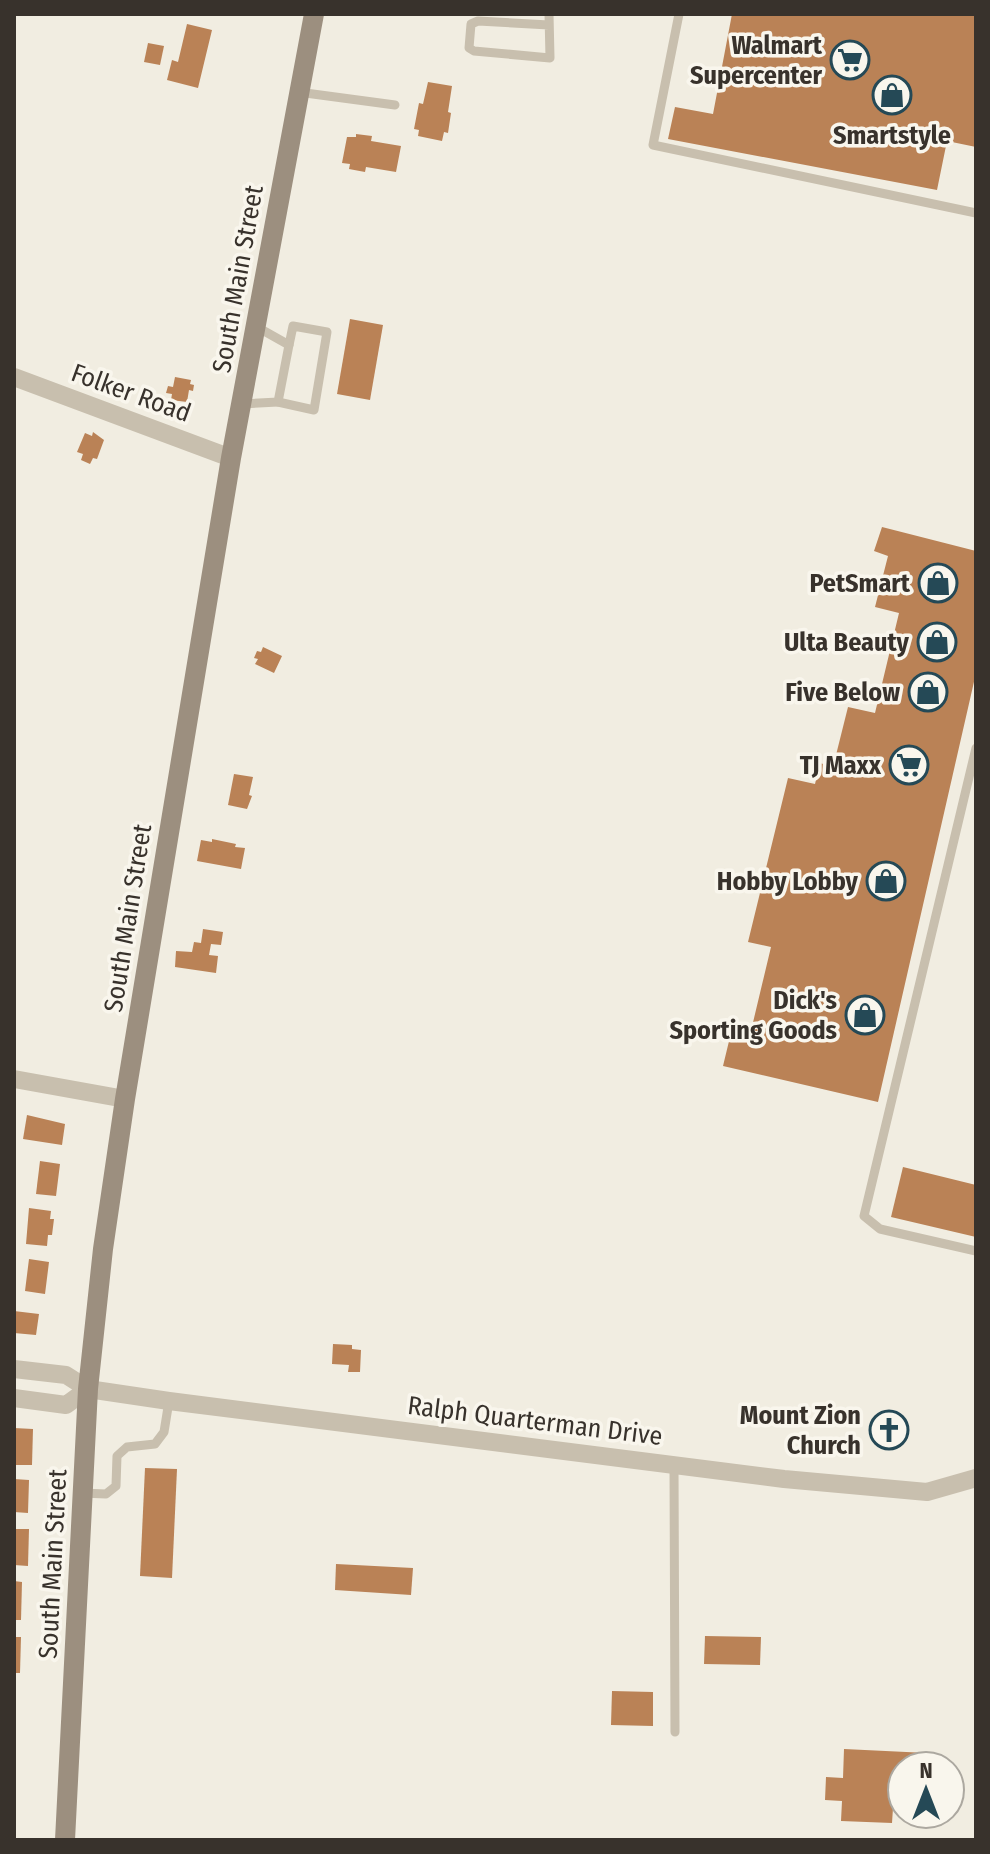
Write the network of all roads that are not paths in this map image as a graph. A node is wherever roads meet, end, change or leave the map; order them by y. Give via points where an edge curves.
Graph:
1 (314, 14) edge
2 (549, 14) edge
3 (679, 14) edge
4 (549, 25) junction
5 (298, 92) junction
6 (395, 105) dead end
7 (976, 213) edge
8 (257, 327) junction
9 (289, 345) junction
10 (14, 377) edge
11 (278, 402) junction
12 (242, 404) junction
13 (231, 458) junction
14 (976, 748) edge
15 (14, 1079) edge
16 (125, 1099) junction
17 (976, 1251) edge
18 (14, 1369) edge
19 (88, 1389) junction
20 (14, 1398) edge
21 (169, 1401) junction
22 (674, 1464) junction
23 (976, 1478) edge
24 (82, 1493) junction
25 (675, 1732) dead end
26 (65, 1840) edge

1 - 5 street, South Main Street
2 - 4 lane
3 - 7 lane via 653,145
4 - 4 lane via 550,58 469,48 469,30 478,21
5 - 6 lane
5 - 8 street, South Main Street
8 - 9 lane
8 - 12 street, South Main Street
9 - 11 lane via 288,372
9 - 11 lane via 293,326 327,332 314,377 314,410
10 - 13 street, Folker Road
11 - 12 lane
12 - 13 street, South Main Street
13 - 16 street, South Main Street
14 - 17 lane via 864,1216 880,1229
15 - 16 street
16 - 19 street, South Main Street
18 - 19 street, Ralph Quarterman Drive via 66,1375
19 - 20 street via 66,1405
19 - 21 street, Ralph Quarterman Drive
19 - 24 street, South Main Street
21 - 22 street, Ralph Quarterman Drive
21 - 24 lane via 164,1432 155,1444 127,1447 117,1456 116,1486 106,1494
22 - 23 street, Ralph Quarterman Drive via 927,1492
22 - 25 lane
24 - 26 street, South Main Street

